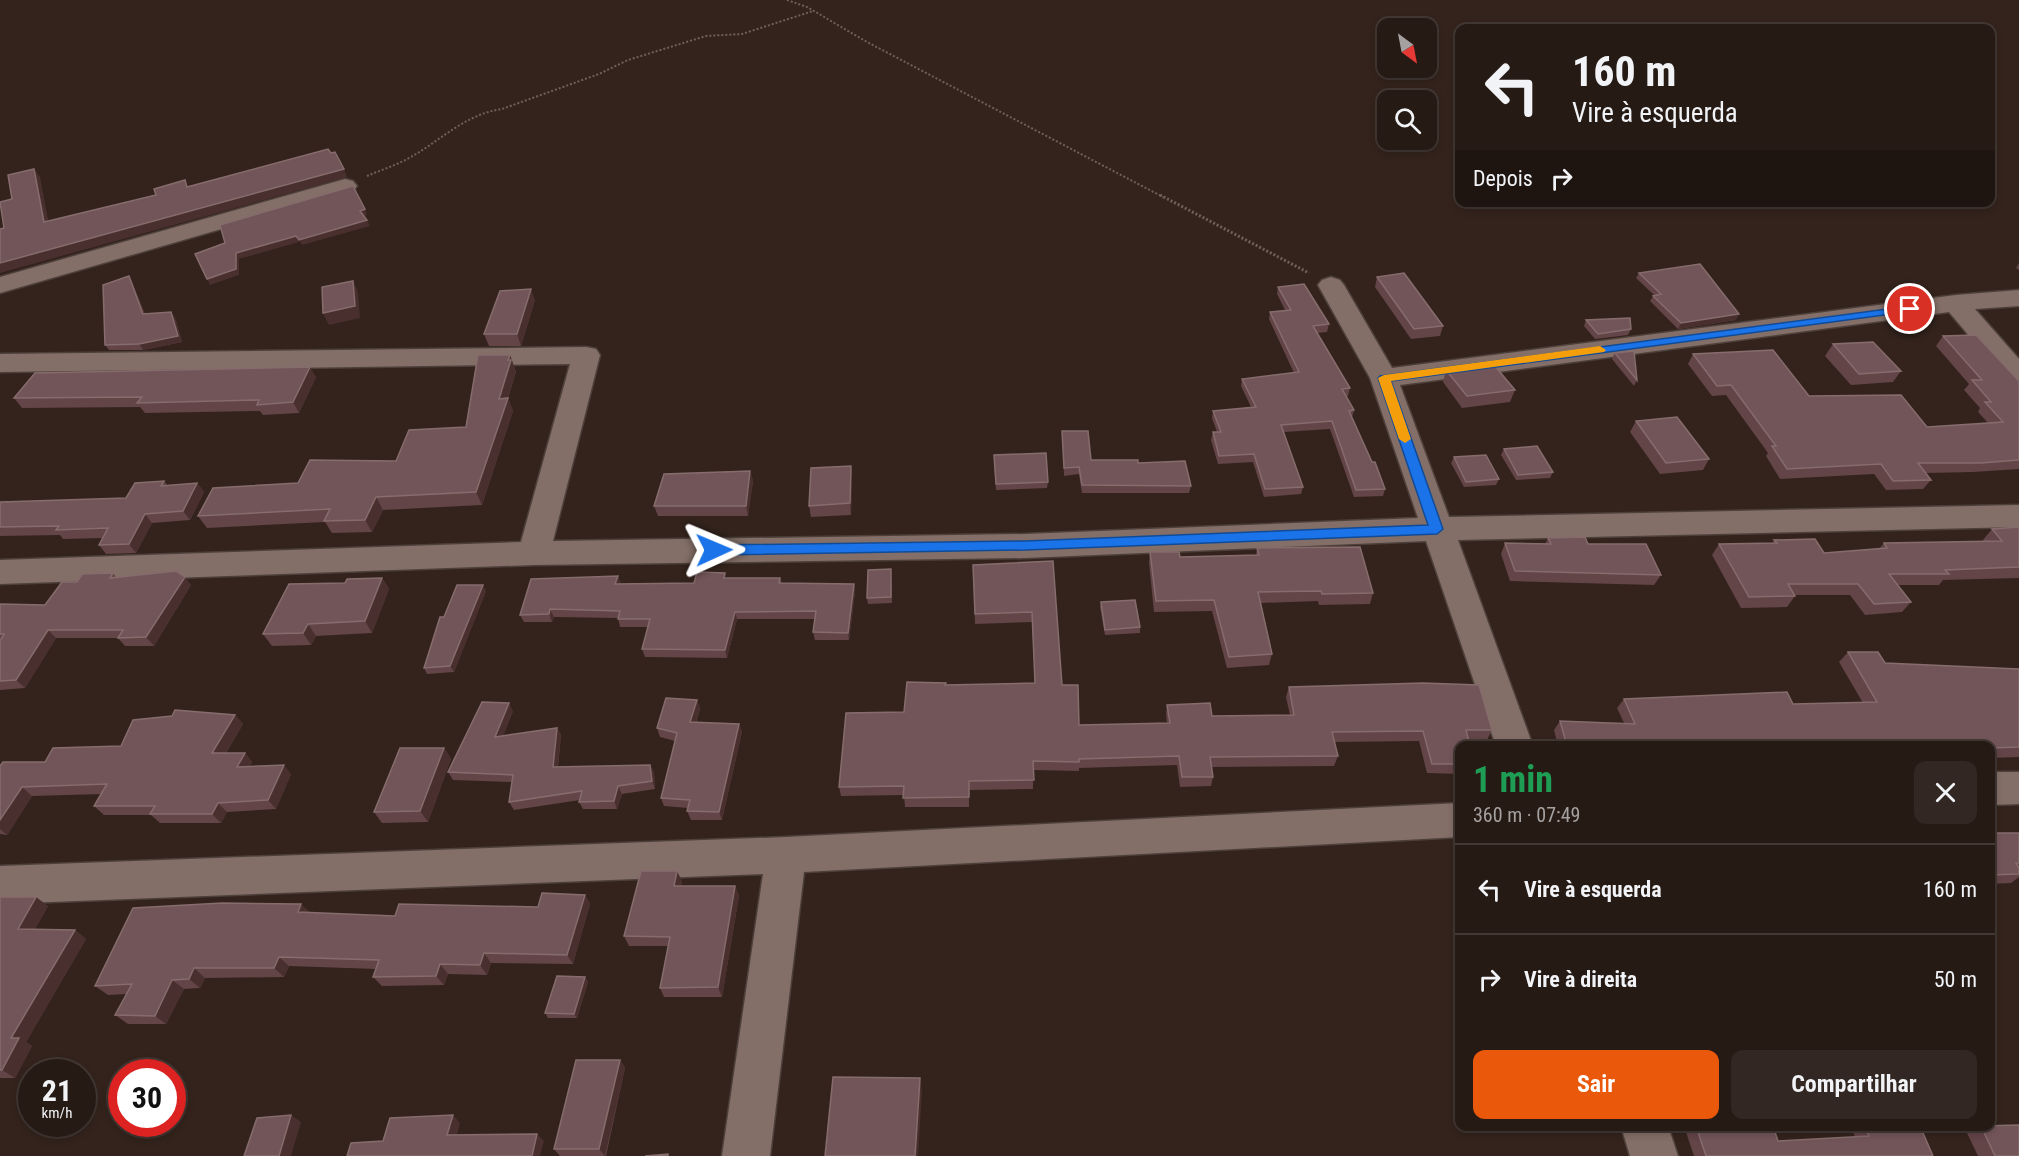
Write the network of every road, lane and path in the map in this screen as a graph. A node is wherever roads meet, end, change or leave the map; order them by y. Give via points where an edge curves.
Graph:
1 (787, 0) edge
2 (814, 11) junction
3 (345, 186) joint
4 (0, 285) edge
5 (1331, 285) joint
6 (2019, 298) edge
7 (1956, 303) junction
8 (0, 363) edge
9 (2019, 377) edge
10 (1384, 378) junction
11 (2019, 516) edge
12 (1437, 529) junction
13 (534, 553) junction
14 (0, 572) edge
15 (1513, 741) edge
16 (2019, 788) edge
17 (1995, 789) edge
18 (1455, 820) edge
19 (786, 855) junction
20 (0, 885) edge
21 (1646, 1131) edge
22 (746, 1156) edge
23 (1654, 1156) edge

1 - 2 path
2 - 3 path via 742,34 706,36 487,111 446,132 411,157
2 - 5 path
3 - 4 street
5 - 10 street
6 - 7 street
7 - 9 street
7 - 10 street
8 - 13 street via 586,356
10 - 12 street
11 - 12 street
12 - 13 street via 1025,546
12 - 15 street
13 - 14 street
16 - 17 street
18 - 19 street
19 - 20 street
19 - 22 street
21 - 23 street

